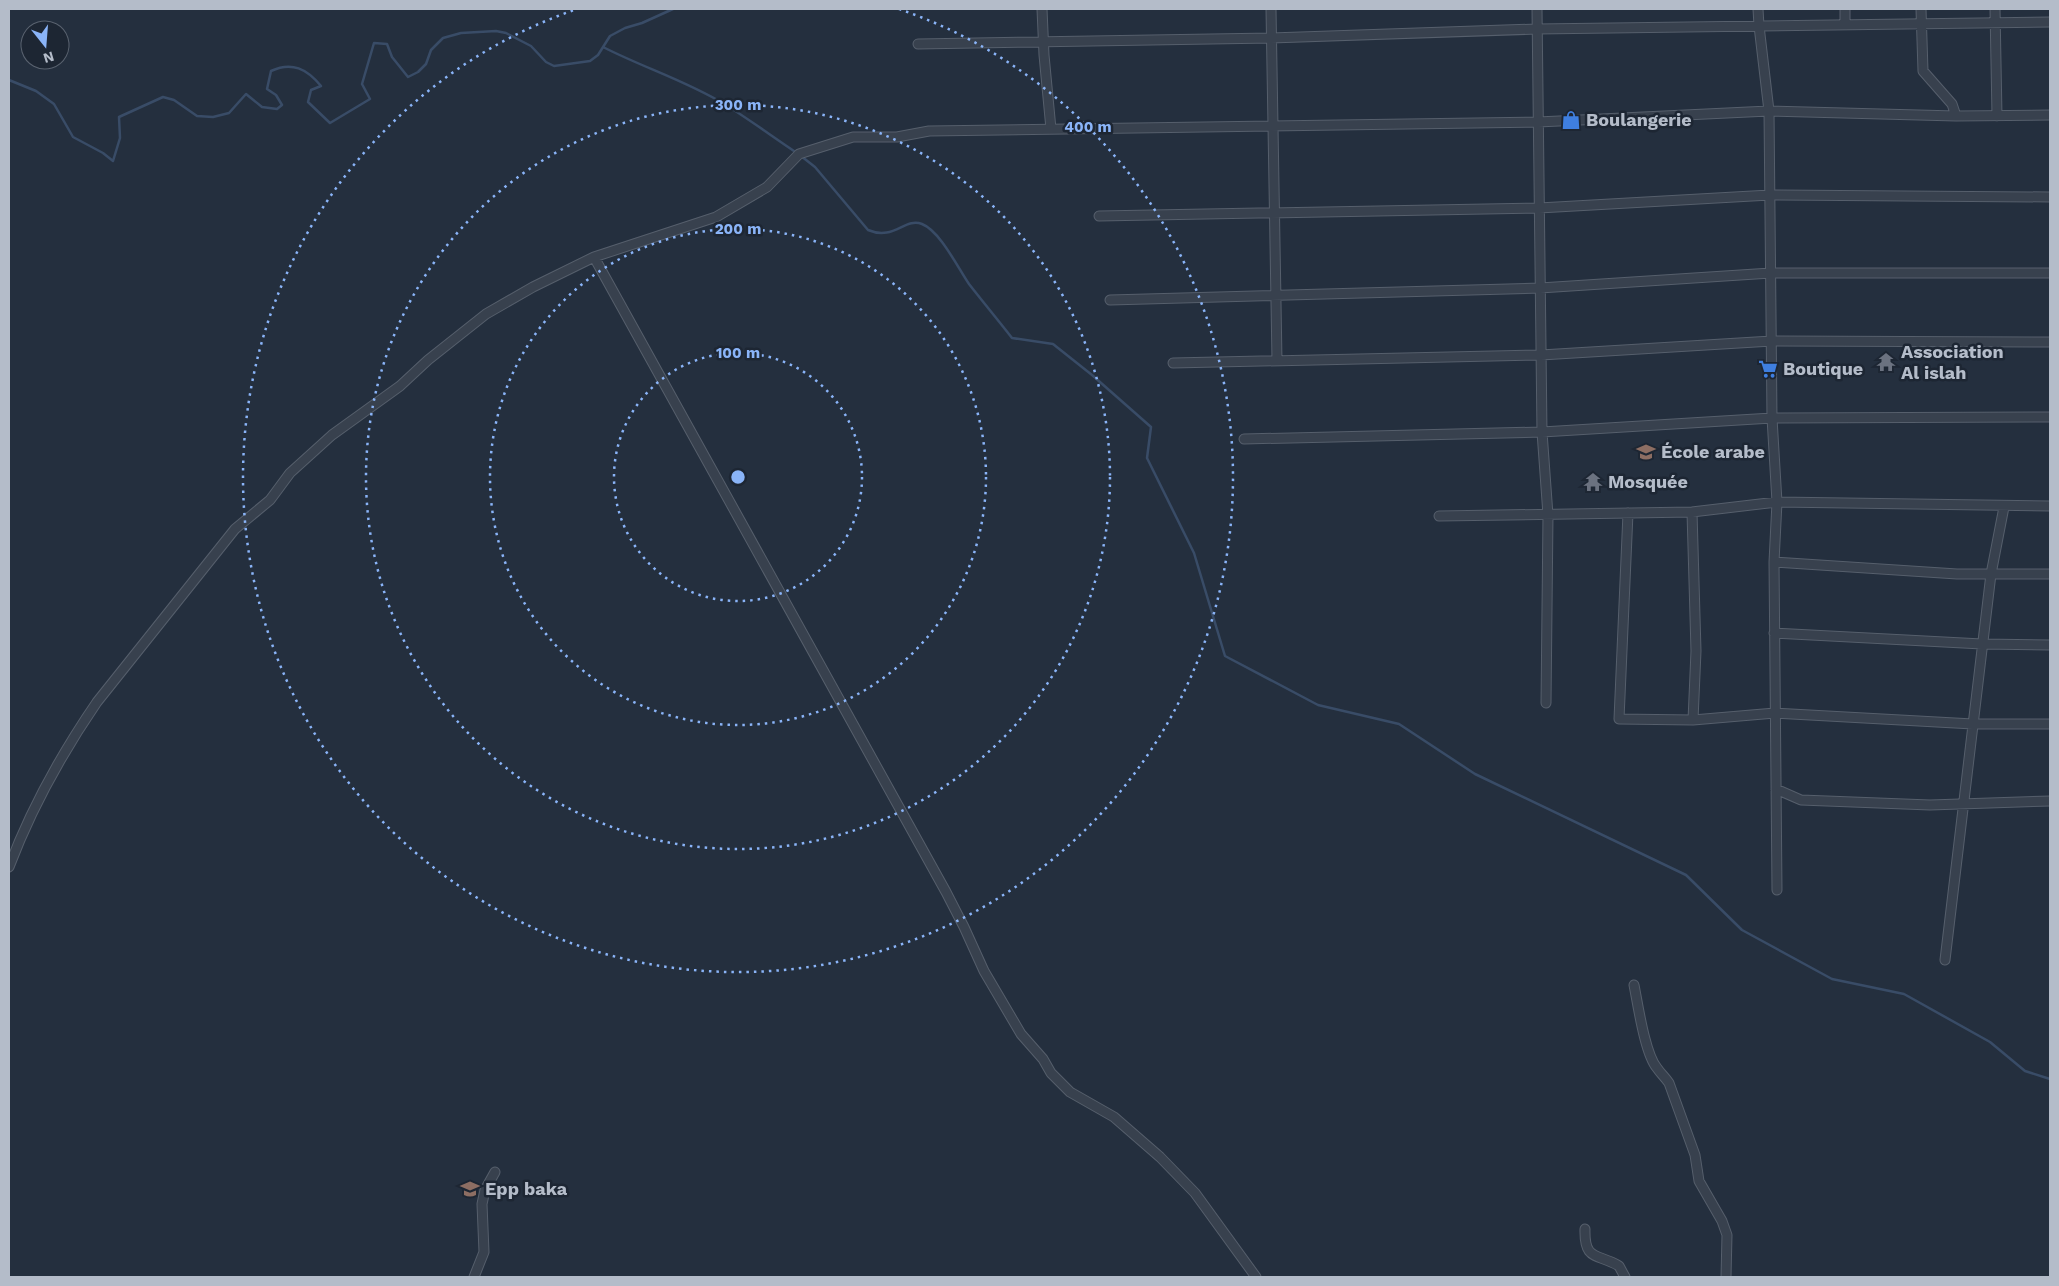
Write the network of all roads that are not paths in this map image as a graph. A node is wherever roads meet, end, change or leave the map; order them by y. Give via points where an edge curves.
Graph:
1 (1042, 9) edge
2 (1271, 9) edge
3 (1537, 9) edge
4 (1758, 9) edge
5 (1845, 9) edge
6 (1921, 9) edge
7 (1995, 9) edge
8 (2050, 22) edge
9 (1996, 23) junction
10 (1921, 24) junction
11 (1845, 25) junction
12 (1759, 26) junction
13 (1537, 29) junction
14 (1271, 38) junction
15 (1043, 42) junction
16 (918, 44) dead end
17 (1769, 111) junction
18 (2050, 115) edge
19 (1956, 116) junction
20 (1997, 116) junction
21 (1538, 122) junction
22 (1272, 126) junction
23 (1052, 130) junction
24 (1770, 195) junction
25 (2050, 197) edge
26 (1539, 208) junction
27 (1274, 213) junction
28 (1099, 216) dead end
29 (594, 257) junction
30 (1771, 273) junction
31 (2050, 273) edge
32 (1540, 288) junction
33 (1275, 295) junction
34 (1110, 300) dead end
35 (1772, 341) junction
36 (2050, 342) edge
37 (1541, 355) junction
38 (1278, 360) junction
39 (1173, 363) dead end
40 (1772, 418) junction
41 (2050, 418) edge
42 (1542, 432) junction
43 (1244, 439) dead end
44 (1777, 502) junction
45 (2050, 506) edge
46 (2004, 507) junction
47 (1692, 512) junction
48 (1628, 513) junction
49 (1548, 515) junction
50 (1439, 516) dead end
51 (1774, 562) junction
52 (1991, 574) junction
53 (2050, 574) edge
54 (1774, 633) junction
55 (1982, 644) junction
56 (2050, 645) edge
57 (1546, 703) dead end
58 (1775, 713) junction
59 (1693, 720) junction
60 (1973, 724) junction
61 (2050, 724) edge
62 (1776, 789) junction
63 (2050, 801) edge
64 (1964, 804) junction
65 (9, 867) edge
66 (1777, 890) dead end
67 (1945, 960) dead end
68 (1634, 985) dead end
69 (495, 1172) dead end
70 (1585, 1229) dead end
71 (474, 1277) edge
72 (1256, 1277) edge
73 (1625, 1277) edge
74 (1726, 1277) edge

1 - 15 street
2 - 14 street
3 - 13 street
4 - 12 street
5 - 11 street
6 - 10 street
7 - 9 street
8 - 9 street
9 - 10 street
9 - 20 street
10 - 11 street
10 - 19 street via 1923,71 1952,104
11 - 12 street
12 - 13 street
12 - 17 street
13 - 14 street
13 - 21 street
14 - 15 street
14 - 22 street
15 - 16 street
15 - 23 street
17 - 19 street
17 - 21 street
17 - 24 street
18 - 20 street
19 - 20 street
21 - 22 street
21 - 26 street
22 - 23 street
22 - 27 street
23 - 29 street via 930,131 897,137 853,137 799,154 768,187 716,216
24 - 25 street
24 - 26 street
24 - 30 street
26 - 27 street
26 - 32 street
27 - 28 street
27 - 33 street
29 - 65 street via 486,314 400,386 332,435 290,473 261,509 235,529 84,721 32,814
29 - 72 street via 941,883 984,971 1021,1034 1070,1092 1114,1117 1196,1193
30 - 31 street
30 - 32 street
30 - 35 street
32 - 33 street
32 - 37 street
33 - 34 street
33 - 38 street
35 - 36 street
35 - 37 street
35 - 40 street
37 - 38 street
37 - 42 street
38 - 39 street
40 - 41 street
40 - 42 street
40 - 44 street
42 - 43 street
42 - 49 street
44 - 46 street
44 - 47 street
44 - 51 street
45 - 46 street
46 - 52 street
47 - 48 street
47 - 59 street via 1696,651
48 - 49 street
48 - 59 street via 1619,719
49 - 50 street
49 - 57 street
51 - 52 street
51 - 54 street
52 - 53 street
52 - 55 street
54 - 55 street
54 - 58 street
55 - 56 street
55 - 60 street
58 - 59 street
58 - 60 street
58 - 62 street
60 - 61 street
60 - 64 street
62 - 64 street via 1801,800
62 - 66 street
63 - 64 street
64 - 67 street
68 - 74 street via 1650,1052 1656,1068 1669,1083 1695,1155 1699,1181 1727,1235
69 - 71 street via 482,1204 484,1252
70 - 73 street via 1585,1241 1592,1256 1620,1266

